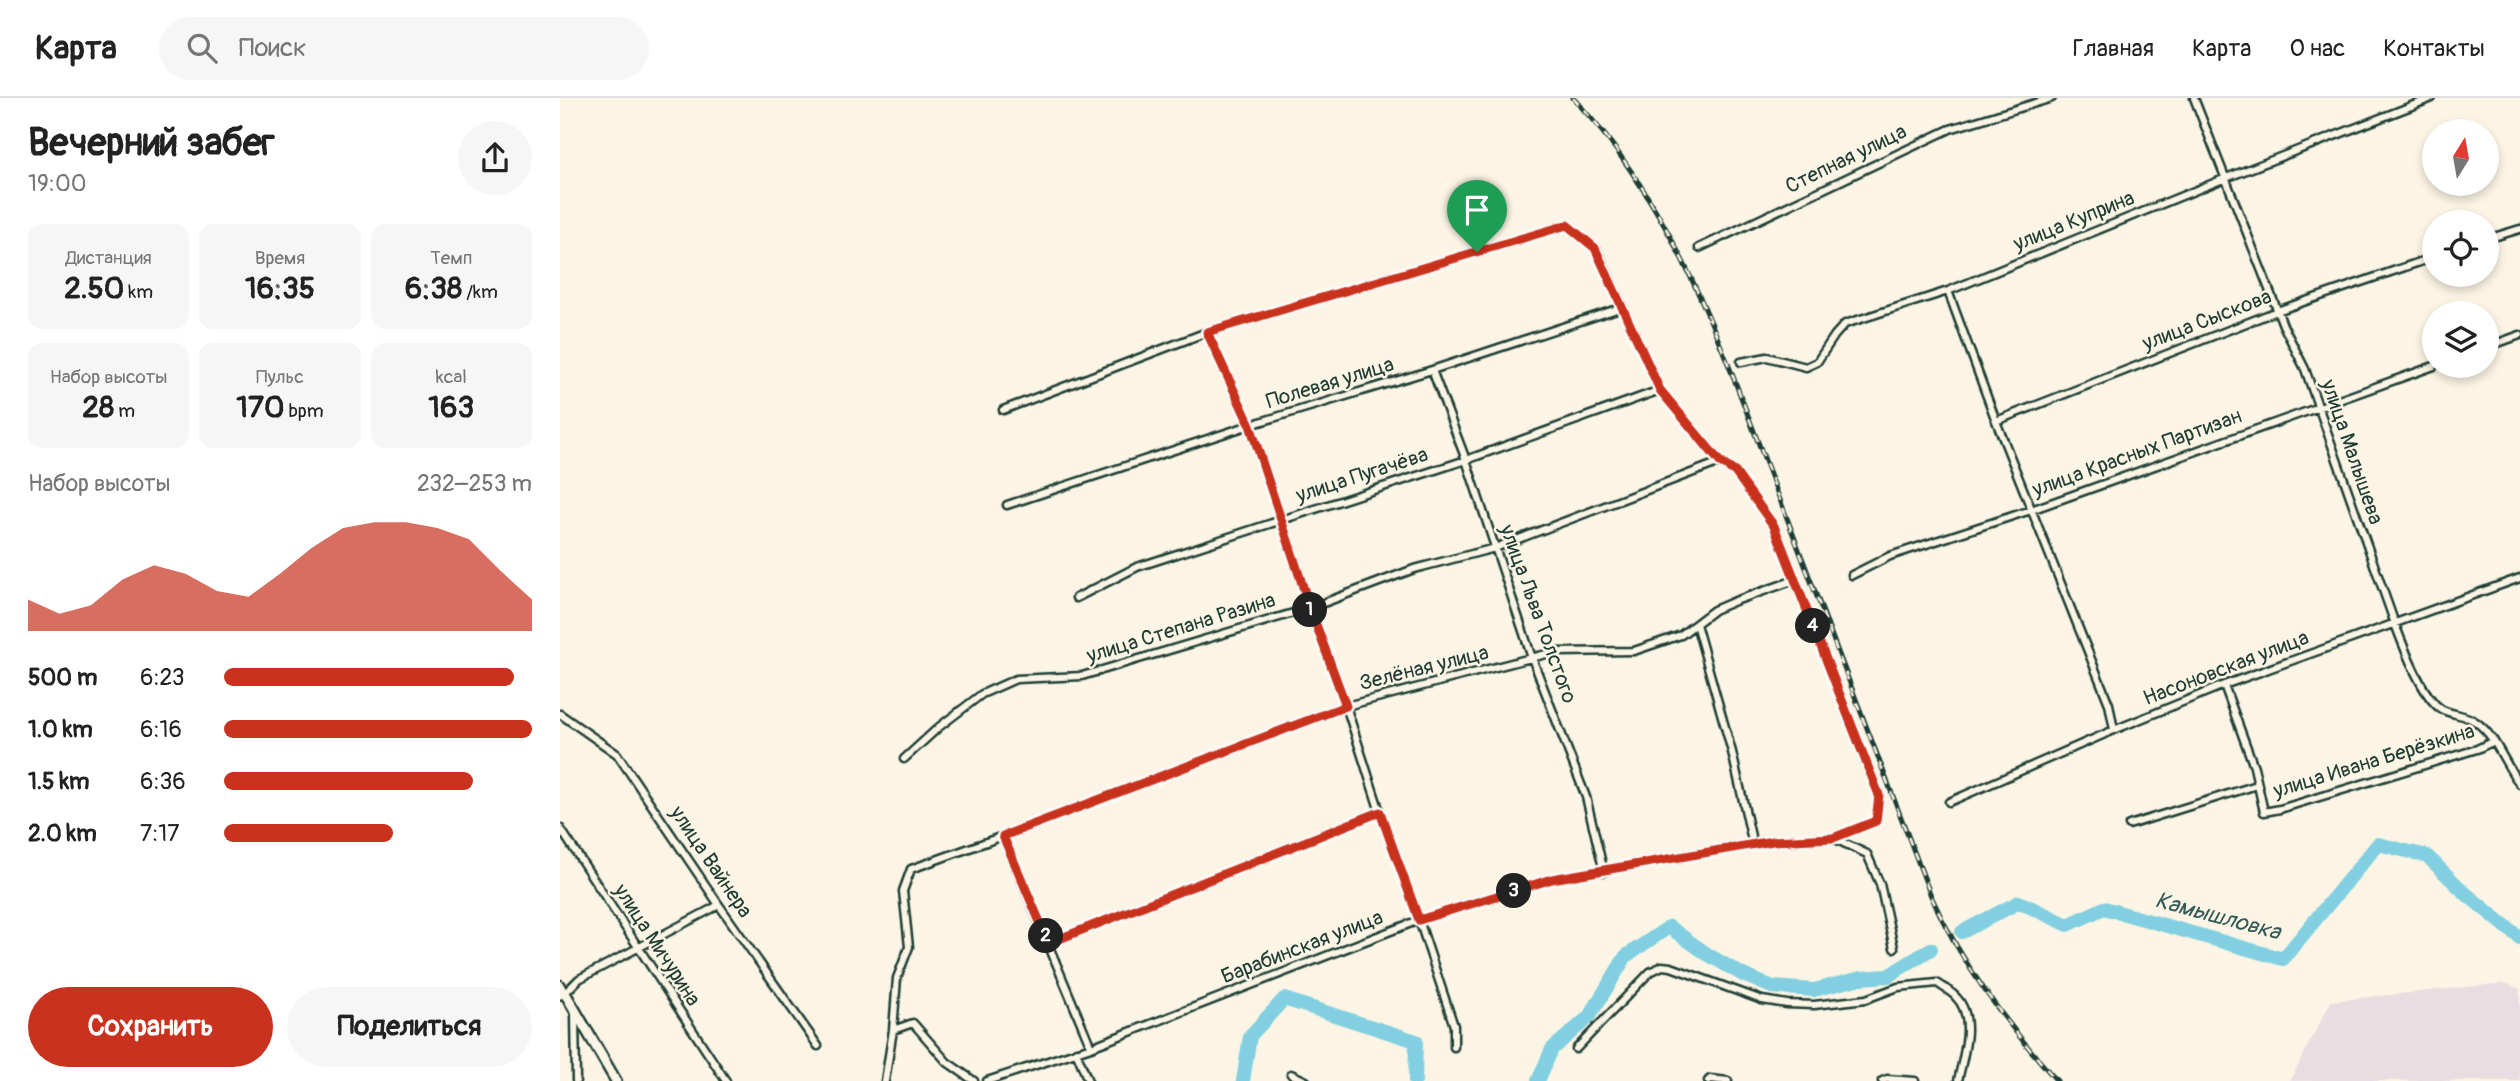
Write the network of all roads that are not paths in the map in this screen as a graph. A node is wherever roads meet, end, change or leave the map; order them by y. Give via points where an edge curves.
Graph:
1 (2052, 98) edge
2 (2194, 98) edge
3 (2432, 98) edge
4 (2226, 178) junction
5 (2520, 229) edge
6 (2499, 235) edge
7 (1699, 248) dead end
8 (2422, 261) edge
9 (1948, 291) junction
10 (1623, 307) junction
11 (2277, 311) junction
12 (1207, 332) junction
13 (2520, 335) edge
14 (2499, 343) edge
15 (1741, 362) dead end
16 (1432, 370) junction
17 (2422, 370) edge
18 (1660, 390) junction
19 (2317, 407) junction
20 (1003, 410) dead end
21 (1996, 421) junction
22 (1250, 425) junction
23 (1466, 460) junction
24 (1720, 462) junction
25 (1007, 505) dead end
26 (2031, 510) junction
27 (1280, 520) junction
28 (1495, 548) junction
29 (1852, 575) dead end
30 (2520, 579) edge
31 (1795, 580) junction
32 (1076, 598) dead end
33 (1310, 608) junction
34 (1696, 624) junction
35 (2395, 624) junction
36 (1532, 658) junction
37 (2224, 685) junction
38 (1346, 706) junction
39 (560, 714) edge
40 (2114, 730) junction
41 (2494, 741) junction
42 (904, 759) dead end
43 (2520, 784) edge
44 (2256, 785) junction
45 (1949, 802) dead end
46 (1380, 812) junction
47 (2129, 825) dead end
48 (560, 828) edge
49 (1003, 836) junction
50 (1833, 838) junction
51 (1753, 845) junction
52 (1604, 872) junction
53 (719, 905) junction
54 (1419, 920) junction
55 (1049, 943) junction
56 (638, 948) junction
57 (1894, 948) dead end
58 (562, 990) edge
59 (575, 1011) junction
60 (893, 1030) junction
61 (818, 1046) dead end
62 (1091, 1046) junction
63 (1454, 1046) dead end
64 (1576, 1049) dead end
65 (1076, 1051) junction
66 (1290, 1074) dead end
67 (576, 1081) edge
68 (616, 1081) edge
69 (726, 1081) edge
70 (885, 1081) edge
71 (974, 1081) edge
72 (987, 1081) edge
73 (1088, 1081) edge
74 (1306, 1081) edge
75 (1708, 1081) edge
76 (1728, 1081) edge
77 (1882, 1081) edge
78 (1915, 1081) edge
79 (1958, 1081) edge

1 - 7 street, Степная улица via 1950,130
2 - 4 street, улица Малышева
3 - 4 street, улица Куприна
4 - 9 street, улица Куприна
4 - 11 street, улица Малышева
5 - 6 street
8 - 11 street, улица Сыскова
9 - 15 street, улица Куприна via 1845,324 1817,362 1806,367 1767,357
9 - 21 street
10 - 12 street via 1595,248 1567,225
10 - 16 street, Полевая улица
10 - 18 street
11 - 19 street, улица Малышева via 2305,369
11 - 21 street, улица Сыскова
12 - 20 street
12 - 22 street
13 - 14 street
16 - 22 street, Полевая улица
16 - 23 street, улица Льва Толстого
17 - 19 street, улица Красных Партизан
18 - 23 street, улица Пугачёва
18 - 24 street
19 - 26 street, улица Красных Партизан
19 - 35 street, улица Малышева
21 - 26 street
22 - 25 street, Полевая улица
22 - 27 street
23 - 27 street, улица Пугачёва
23 - 28 street, улица Льва Толстого
24 - 28 street, улица Степана Разина
24 - 31 street via 1735,472 1774,526
26 - 29 street, улица Красных Партизан via 1890,556
26 - 40 street via 2109,704
27 - 32 street, улица Пугачёва via 1138,567
27 - 33 street
28 - 33 street, улица Степана Разина via 1413,569
28 - 36 street, улица Льва Толстого
30 - 35 street, Насоновская улица
31 - 34 street, Зелёная улица via 1714,610
31 - 50 street via 1879,795 1876,821
33 - 38 street
33 - 42 street, улица Степана Разина via 1082,676 1016,679 982,694
34 - 36 street, Зелёная улица via 1681,635 1634,651 1554,652
34 - 51 street
35 - 37 street, Насоновская улица
35 - 41 street, улица Малышева via 2431,699 2442,709 2477,722
36 - 38 street, Зелёная улица
36 - 52 street, улица Льва Толстого via 1586,797
37 - 40 street, Насоновская улица
37 - 44 street via 2255,767
38 - 46 street
38 - 49 street, Зелёная улица
39 - 53 street, улица Вайнера via 617,754
40 - 45 street, Насоновская улица
41 - 43 street, улица Малышева
41 - 44 street, улица Ивана Берёзкина via 2264,812
44 - 47 street, улица Ивана Берёзкина
46 - 54 street
46 - 55 street
48 - 56 street, улица Мичурина
49 - 55 street
49 - 60 street, Зелёная улица via 911,869 903,891 909,947 897,978
50 - 51 street, Барабинская улица
50 - 57 street, Барабинская улица via 1867,854 1880,884
51 - 52 street, Барабинская улица
52 - 54 street, Барабинская улица via 1552,879
53 - 56 street
53 - 61 street, улица Вайнера
54 - 62 street, Барабинская улица
54 - 63 street via 1454,1026
55 - 62 street
56 - 58 street
56 - 69 street, улица Мичурина
58 - 59 street
59 - 67 street
59 - 68 street
60 - 70 street
60 - 71 street via 913,1023 947,1062
62 - 65 street, Барабинская улица
64 - 79 street via 1650,972 1662,966 1787,1004 1866,999 1898,987 1937,983 1957,997 1965,1016 1967,1038
65 - 72 street, Барабинская улица
65 - 73 street
66 - 74 street
75 - 76 street
77 - 78 street

